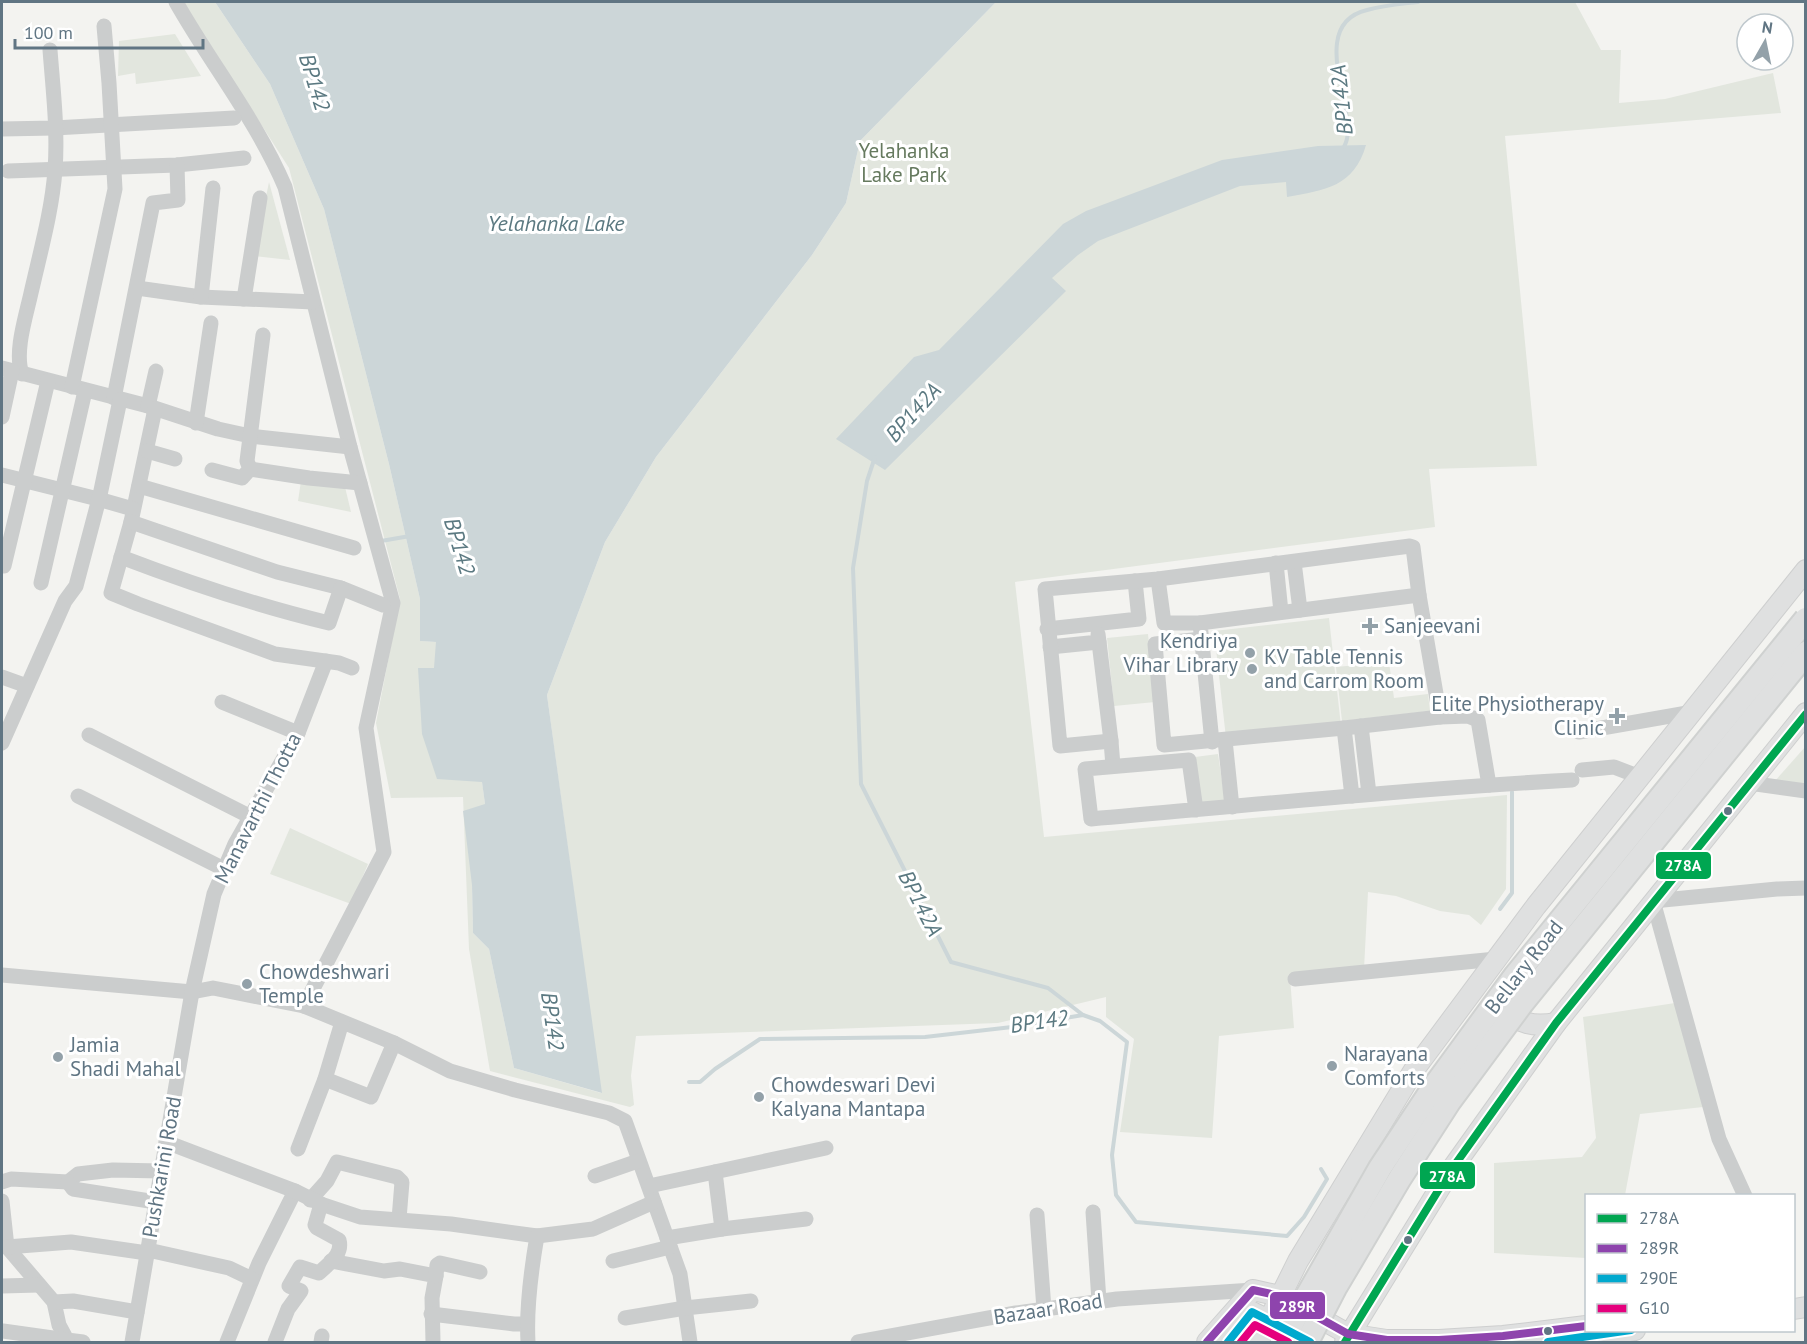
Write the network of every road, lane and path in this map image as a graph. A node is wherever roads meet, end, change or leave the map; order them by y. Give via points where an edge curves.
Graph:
1 (176, 2) edge
2 (104, 26) dead end
3 (50, 50) dead end
4 (234, 118) dead end
5 (112, 125) junction
6 (54, 128) junction
7 (2, 129) edge
8 (244, 158) dead end
9 (177, 165) junction
10 (115, 167) junction
11 (55, 170) junction
12 (8, 171) dead end
13 (213, 188) dead end
14 (260, 198) dead end
15 (137, 288) junction
16 (201, 297) junction
17 (244, 299) junction
18 (313, 302) junction
19 (211, 323) dead end
20 (263, 335) dead end
21 (12, 371) edge
22 (156, 371) dead end
23 (48, 381) junction
24 (79, 389) junction
25 (117, 399) junction
26 (152, 408) junction
27 (2, 417) edge
28 (196, 423) junction
29 (250, 436) junction
30 (350, 447) junction
31 (147, 451) junction
32 (175, 459) dead end
33 (250, 469) junction
34 (212, 470) dead end
35 (2, 475) edge
36 (24, 482) junction
37 (360, 483) junction
38 (139, 486) junction
39 (61, 491) junction
40 (98, 499) junction
41 (132, 516) junction
42 (354, 548) dead end
43 (121, 557) junction
44 (1294, 562) junction
45 (1276, 563) junction
46 (4, 566) dead end
47 (1806, 570) edge
48 (1158, 579) junction
49 (1135, 581) junction
50 (41, 584) dead end
51 (341, 588) junction
52 (1419, 595) junction
53 (383, 605) dead end
54 (1300, 610) junction
55 (1281, 612) junction
56 (1806, 619) edge
57 (1200, 623) junction
58 (1097, 625) junction
59 (1047, 629) junction
60 (1202, 639) junction
61 (1099, 642) junction
62 (1050, 646) junction
63 (1806, 653) edge
64 (326, 661) junction
65 (352, 668) dead end
66 (2, 677) edge
67 (27, 686) junction
68 (222, 702) dead end
69 (1693, 712) junction
70 (1806, 713) edge
71 (1440, 717) junction
72 (1361, 726) junction
73 (1344, 728) junction
74 (298, 732) junction
75 (1579, 732) dead end
76 (89, 735) dead end
77 (1111, 741) junction
78 (1218, 741) junction
79 (2, 743) edge
80 (1113, 766) junction
81 (1577, 775) junction
82 (1637, 781) junction
83 (1489, 782) junction
84 (1749, 783) junction
85 (1806, 791) edge
86 (1369, 794) junction
87 (78, 796) dead end
88 (1352, 796) junction
89 (1232, 807) junction
90 (1196, 810) junction
91 (251, 817) junction
92 (224, 869) junction
93 (1806, 888) edge
94 (1653, 901) junction
95 (1493, 963) junction
96 (2, 975) edge
97 (1295, 979) dead end
98 (192, 992) junction
99 (304, 1006) junction
100 (342, 1022) junction
101 (1556, 1023) junction
102 (394, 1043) junction
103 (325, 1079) junction
104 (166, 1142) junction
105 (826, 1148) dead end
106 (298, 1149) dead end
107 (638, 1161) junction
108 (161, 1171) junction
109 (715, 1172) junction
110 (595, 1176) dead end
111 (2, 1182) edge
112 (68, 1182) junction
113 (649, 1186) junction
114 (295, 1191) junction
115 (1744, 1194) edge
116 (2, 1201) edge
117 (156, 1202) junction
118 (316, 1202) junction
119 (654, 1202) junction
120 (1093, 1212) dead end
121 (1037, 1215) dead end
122 (399, 1219) junction
123 (806, 1219) dead end
124 (722, 1229) junction
125 (537, 1236) junction
126 (669, 1242) junction
127 (7, 1247) junction
128 (148, 1251) junction
129 (331, 1261) junction
130 (613, 1261) dead end
131 (480, 1272) dead end
132 (436, 1276) junction
133 (252, 1279) junction
134 (39, 1285) junction
135 (2, 1286) edge
136 (751, 1301) dead end
137 (1099, 1301) junction
138 (1258, 1301) junction
139 (54, 1302) junction
140 (685, 1308) junction
141 (1044, 1309) junction
142 (137, 1312) junction
143 (432, 1314) junction
144 (625, 1318) dead end
145 (527, 1324) junction
146 (1585, 1326) edge
147 (3, 1331) dead end
148 (1620, 1332) edge
149 (1346, 1338) edge
150 (67, 1340) junction
151 (1440, 1341) edge
152 (83, 1342) edge
153 (132, 1342) edge
154 (227, 1342) edge
155 (275, 1342) edge
156 (433, 1342) edge
157 (528, 1342) edge
158 (690, 1342) edge
159 (858, 1342) edge
160 (1207, 1342) edge
161 (1228, 1342) edge
162 (1258, 1342) edge
163 (1283, 1342) edge
164 (1309, 1342) edge
165 (1548, 1342) edge

1 - 18 street via 273,158 285,187
2 - 5 street
3 - 6 street
4 - 5 street
5 - 6 street
5 - 10 street
6 - 7 street
6 - 11 street
8 - 9 street
9 - 10 street
9 - 15 street via 178,200 153,203
10 - 11 street
10 - 24 street via 115,189
11 - 12 street
11 - 21 street via 18,363
13 - 16 street
14 - 17 street
15 - 16 street
15 - 25 street
16 - 17 street
17 - 18 street
18 - 30 street
19 - 28 street
20 - 29 street
21 - 23 street
21 - 27 street
22 - 26 street
23 - 24 street
23 - 36 street
24 - 25 street
24 - 39 street
25 - 26 street
25 - 40 street
26 - 28 street
26 - 31 street
28 - 29 street
29 - 30 street
29 - 33 street
30 - 37 street
31 - 32 street
31 - 38 street
33 - 34 street via 242,478
33 - 37 street
35 - 36 street
36 - 39 street
36 - 46 street
37 - 99 street via 393,603 366,728 384,852
38 - 41 street
38 - 42 street
39 - 40 street
39 - 50 street
40 - 41 street
40 - 67 street via 76,586 65,601
41 - 43 street
41 - 51 street via 267,568
43 - 51 street via 220,592 329,623
43 - 64 street via 111,593 275,654
44 - 45 street
44 - 52 street via 1412,546
44 - 54 street
45 - 48 street
45 - 55 street
47 - 69 main road
48 - 49 street
48 - 57 street via 1164,623
49 - 58 street via 1139,619
49 - 59 street via 1045,589
51 - 53 street
52 - 54 street
52 - 71 street
54 - 55 street
55 - 57 street
56 - 163 highway, Bellary Road, bridge via 1515,976 1433,1088 1380,1168
57 - 60 street
58 - 59 street
58 - 61 street
59 - 62 street
60 - 78 street
60 - 78 street via 1155,644 1163,743 1167,746
61 - 62 street
61 - 77 street
62 - 77 street via 1060,746
63 - 164 highway, Bellary Road, bridge via 1523,1002 1449,1102 1335,1288
64 - 65 street
64 - 74 street, Manavarthi Thotta
66 - 67 street
67 - 79 street
68 - 74 street
69 - 75 street
69 - 82 main road
70 - 84 main road
71 - 72 street
71 - 83 street via 1468,716 1478,720
72 - 73 street
72 - 86 street
73 - 78 street
73 - 88 street
74 - 91 street, Manavarthi Thotta
76 - 91 street
77 - 80 street
78 - 89 street
80 - 90 street via 1189,760
80 - 90 street via 1085,769 1091,819
81 - 82 street via 1610,775
81 - 82 street via 1614,767
81 - 83 street
82 - 95 main road
83 - 86 street
84 - 85 street
84 - 94 main road
86 - 88 street
87 - 92 street
88 - 89 street
89 - 90 street
91 - 92 street, Manavarthi Thotta
92 - 98 street, Manavarthi Thotta via 214,894
93 - 94 street
94 - 101 main road
94 - 115 street via 1719,1139
95 - 97 street
95 - 101 main road via 1488,983 1492,996 1507,1014 1526,1024
95 - 138 main road via 1414,1070 1306,1248
96 - 98 street
98 - 99 street via 213,988
98 - 104 street, Pushkarini Road
99 - 100 street
100 - 102 street
100 - 103 street
101 - 149 main road via 1449,1173
102 - 103 street via 371,1097
102 - 107 street via 450,1071 609,1113 625,1121
103 - 106 street
104 - 108 street, Pushkarini Road
104 - 114 street
105 - 109 street
107 - 110 street
107 - 113 street
108 - 112 street via 78,1174
108 - 117 street, Pushkarini Road
109 - 113 street
109 - 124 street
111 - 112 street
112 - 117 street via 73,1189
113 - 119 street
114 - 118 street
114 - 133 street
116 - 127 street
117 - 128 street, Pushkarini Road
118 - 122 street via 360,1217
118 - 122 street via 337,1162 397,1177 402,1182
118 - 129 street via 315,1225 339,1240
119 - 125 street via 593,1229
119 - 126 street
120 - 137 street
121 - 141 street
122 - 125 street
123 - 124 street
124 - 126 street
125 - 145 street
126 - 130 street
126 - 140 street via 680,1274
127 - 128 street via 71,1242
127 - 134 street
128 - 133 street via 229,1268
128 - 142 street, Pushkarini Road
129 - 132 street
129 - 155 street via 319,1274 300,1267 289,1286 301,1291 288,1309
131 - 132 street via 440,1263
132 - 143 street
133 - 154 street
134 - 135 street
134 - 139 street
136 - 140 street
137 - 138 street, Bazaar Road
137 - 141 street, Bazaar Road
138 - 149 main road
138 - 160 main road
138 - 161 main road
138 - 162 main road
138 - 164 main road
139 - 142 street via 73,1301
139 - 150 street
140 - 144 street
140 - 158 street
141 - 159 street, Bazaar Road
142 - 153 street, Pushkarini Road
143 - 145 street
143 - 156 street
145 - 157 street
146 - 151 main road
147 - 150 street
148 - 165 main road
149 - 151 main road
150 - 152 street

